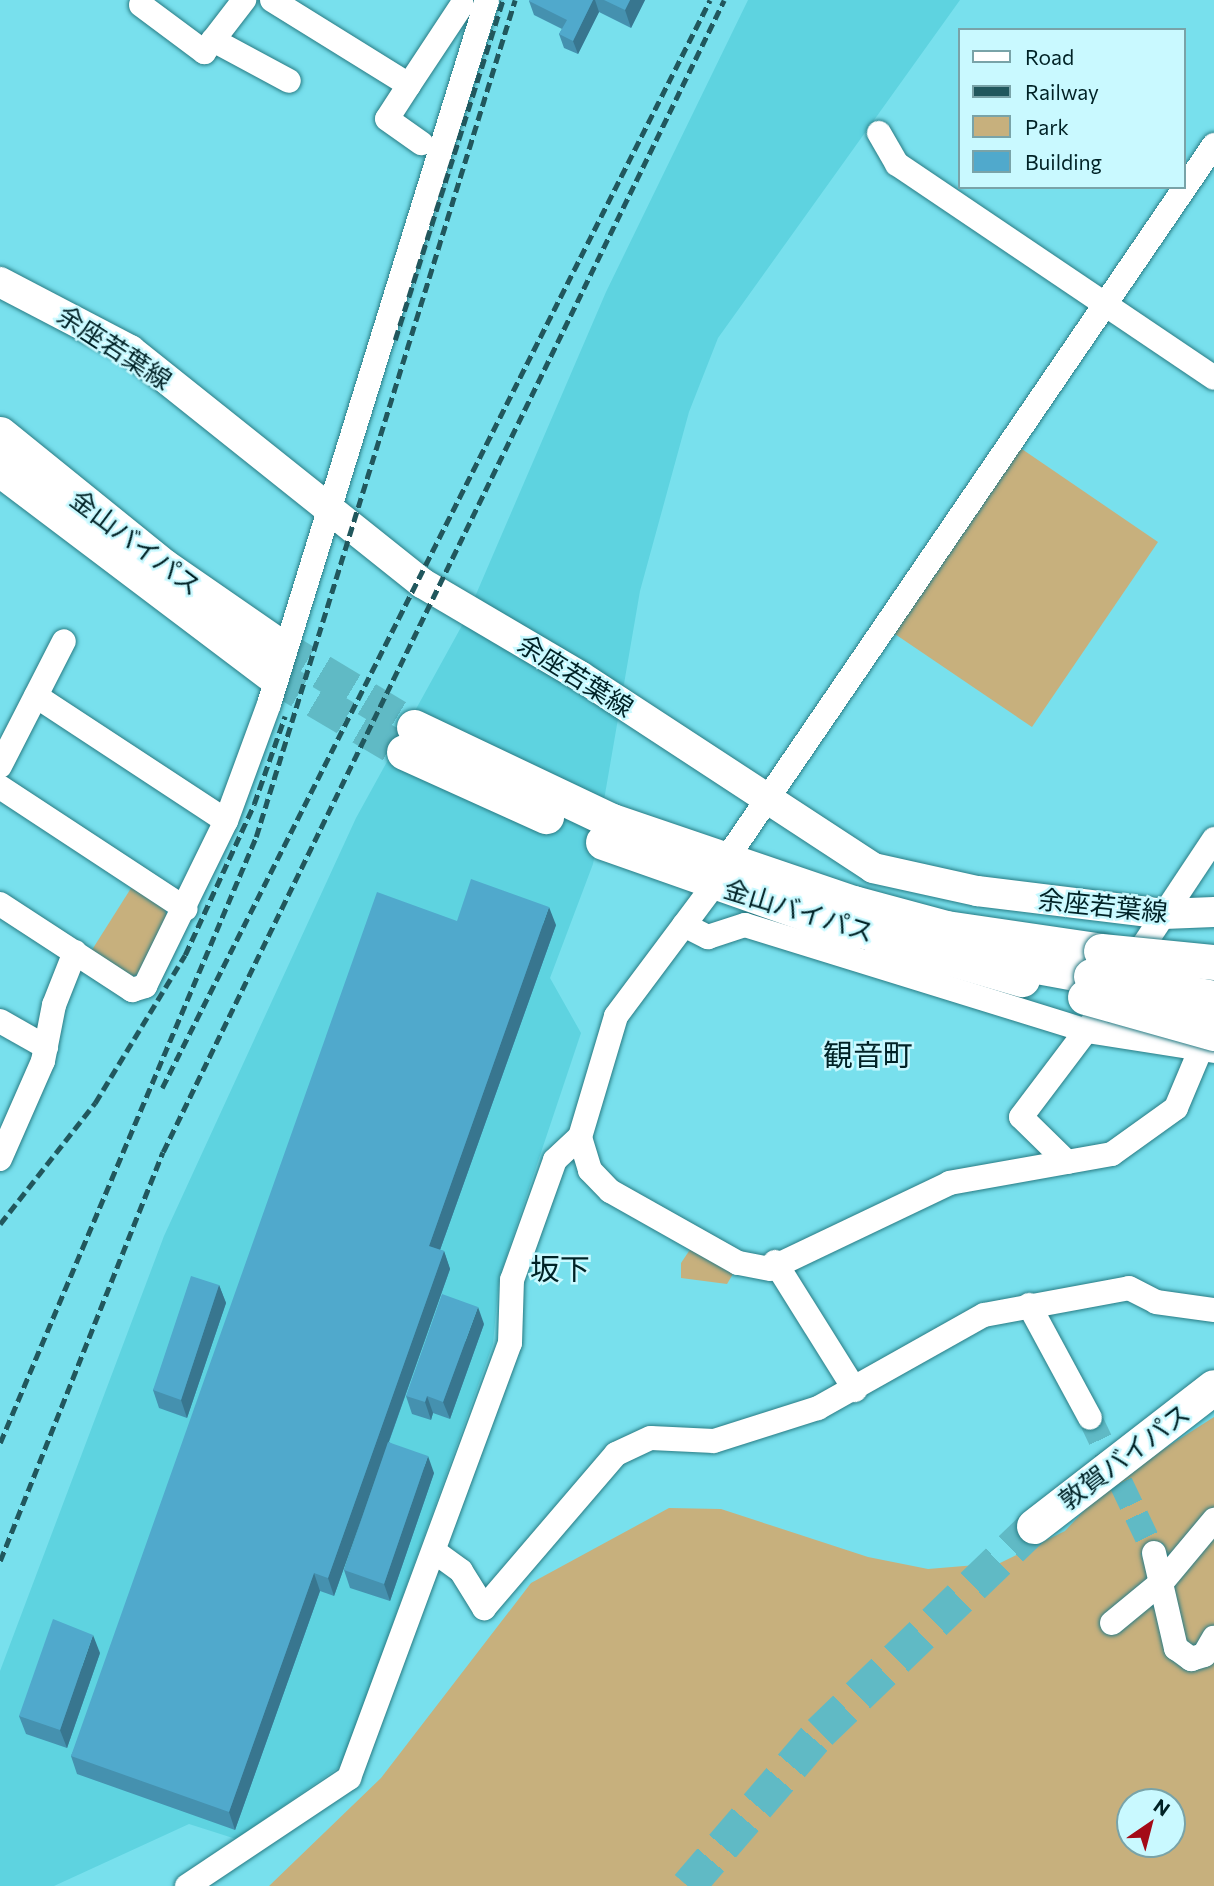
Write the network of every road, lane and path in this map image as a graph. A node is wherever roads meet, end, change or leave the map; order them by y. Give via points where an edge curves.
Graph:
1 (244, 0) edge
2 (272, 0) edge
3 (141, 5) dead end
4 (471, 5) edge
5 (213, 40) junction
6 (289, 81) dead end
7 (409, 85) junction
8 (879, 133) dead end
9 (421, 144) dead end
10 (1214, 145) edge
11 (1186, 186) edge
12 (1184, 189) edge
13 (0, 282) edge
14 (1106, 303) junction
15 (1214, 378) edge
16 (0, 434) edge
17 (0, 469) edge
18 (331, 505) junction
19 (64, 641) dead end
20 (36, 696) junction
21 (409, 739) tunnel mouth
22 (0, 765) edge
23 (0, 788) edge
24 (769, 799) junction
25 (226, 821) junction
26 (1214, 839) edge
27 (720, 872) junction
28 (0, 904) edge
29 (186, 909) junction
30 (1214, 912) edge
31 (1164, 914) junction
32 (684, 925) junction
33 (75, 952) junction
34 (1214, 962) edge
35 (1094, 971) junction
36 (1214, 984) edge
37 (1214, 998) edge
38 (0, 1021) edge
39 (1087, 1031) junction
40 (1210, 1044) edge
41 (46, 1047) junction
42 (4, 1132) edge
43 (580, 1137) junction
44 (0, 1159) edge
45 (1067, 1162) junction
46 (775, 1262) junction
47 (1029, 1305) junction
48 (1214, 1310) edge
49 (1214, 1364) edge
50 (855, 1390) junction
51 (1208, 1394) edge
52 (1090, 1418) tunnel mouth
53 (1214, 1520) edge
54 (435, 1552) junction
55 (1154, 1553) tunnel mouth
56 (1163, 1581) junction
57 (1112, 1623) dead end
58 (1214, 1638) edge
59 (187, 1886) edge

1 - 5 street
2 - 7 street
3 - 5 street via 204,52
4 - 7 street
4 - 18 street
5 - 6 street
7 - 9 street via 387,119
8 - 14 street via 897,164
10 - 11 street
12 - 14 street
13 - 18 main road, 余座若葉線 via 130,350
14 - 15 street
14 - 24 street
16 - 17 highway, 金山バイパス via 273,658
18 - 24 main road, 余座若葉線 via 422,583
18 - 25 street
19 - 20 street
20 - 22 street
20 - 25 street
21 - 27 highway, 金山バイパス via 612,821
23 - 29 street
24 - 27 street
24 - 31 main road, 余座若葉線 via 873,868 896,876
25 - 29 street
26 - 31 street
27 - 32 street
27 - 35 highway, 金山バイパス via 946,928
27 - 35 highway, 金山バイパス via 844,927
28 - 33 street
29 - 33 street via 145,986 132,990
30 - 31 main road, 余座若葉線
31 - 39 street
32 - 39 street via 708,937 745,925
32 - 43 street via 616,1016
33 - 41 street
34 - 35 highway, 金山バイパス, bridge
35 - 36 highway
35 - 37 highway, 金山バイパス, bridge
35 - 40 highway, bridge
38 - 41 street
39 - 40 street
39 - 45 street via 1021,1116
40 - 45 street via 1176,1108 1112,1154
41 - 42 street
42 - 44 street
43 - 46 street via 590,1170 610,1191 738,1263 755,1269
43 - 54 street via 555,1160 512,1280 510,1343
45 - 46 street via 950,1183
46 - 50 street
47 - 48 street via 1129,1288 1156,1302
47 - 50 street via 984,1315
47 - 52 street
49 - 51 highway, 敦賀バイパス via 1043,1518
50 - 54 street via 737,1436 651,1438 616,1454 484,1608 461,1571
53 - 56 street
54 - 59 street via 349,1778
55 - 56 street
56 - 57 street
56 - 58 street via 1181,1656 1205,1655

